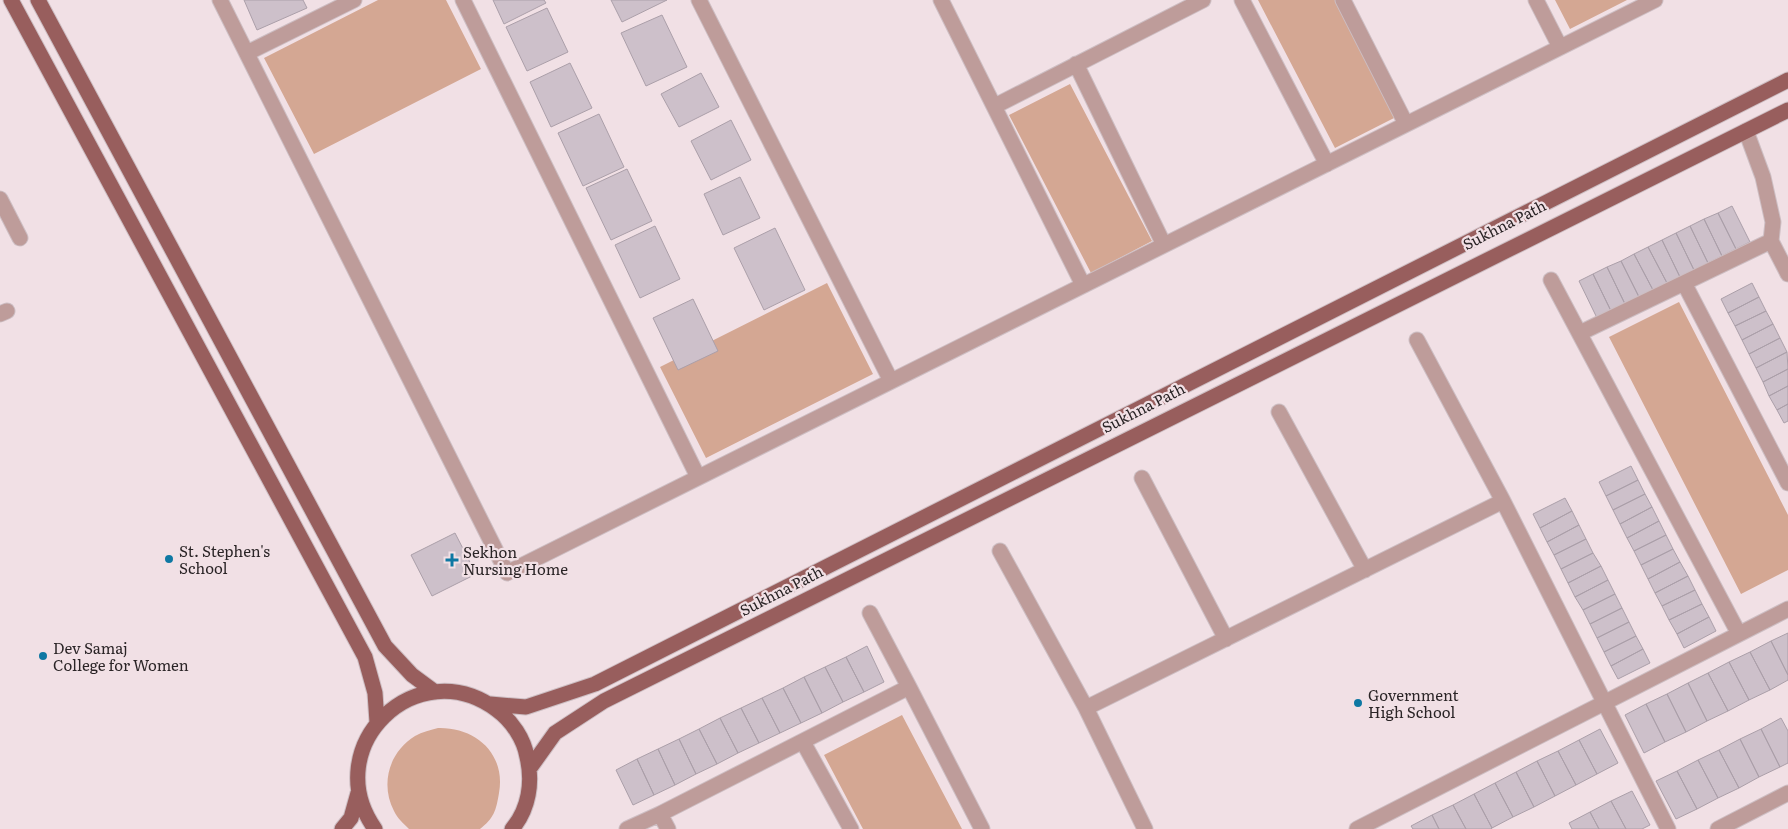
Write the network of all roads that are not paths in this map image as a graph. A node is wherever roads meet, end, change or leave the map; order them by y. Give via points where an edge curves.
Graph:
1 (11, 0) edge
2 (38, 0) edge
3 (220, 0) edge
4 (354, 0) edge
5 (463, 0) edge
6 (700, 0) edge
7 (941, 0) edge
8 (1203, 0) edge
9 (1242, 0) edge
10 (1343, 0) edge
11 (1536, 0) edge
12 (1651, 1) edge
13 (1560, 47) junction
14 (247, 53) junction
15 (1076, 64) junction
16 (1788, 80) edge
17 (995, 106) junction
18 (1788, 110) edge
19 (1406, 124) junction
20 (1746, 132) junction
21 (1327, 164) junction
22 (0, 199) edge
23 (20, 238) dead end
24 (1771, 241) junction
25 (1164, 245) junction
26 (1788, 274) edge
27 (1552, 280) dead end
28 (1684, 283) junction
29 (1084, 285) junction
30 (1580, 333) junction
31 (1417, 340) dead end
32 (891, 381) junction
33 (1279, 412) dead end
34 (698, 477) junction
35 (1142, 478) dead end
36 (1788, 483) edge
37 (1503, 501) junction
38 (1000, 551) dead end
39 (1365, 570) junction
40 (1788, 609) edge
41 (870, 613) dead end
42 (1740, 634) junction
43 (1226, 639) junction
44 (910, 687) junction
45 (435, 692) junction
46 (1604, 703) junction
47 (490, 704) junction
48 (1086, 708) junction
49 (377, 722) junction
50 (802, 742) junction
51 (530, 768) junction
52 (358, 791) junction
53 (1788, 793) edge
54 (660, 814) junction
55 (515, 827) edge
56 (342, 829) edge
57 (375, 829) edge
58 (627, 829) edge
59 (668, 829) edge
60 (850, 829) edge
61 (982, 829) edge
62 (1145, 829) edge
63 (1357, 829) edge
64 (1668, 829) edge
65 (1718, 829) edge

1 - 49 main road via 365,657 376,693
2 - 45 main road via 385,646 412,675
3 - 14 street
4 - 14 street
5 - 34 street
6 - 32 street
7 - 17 street
8 - 15 street
9 - 21 street
10 - 19 street
11 - 13 street
12 - 13 street
13 - 19 street
14 - 34 street via 507,572
15 - 17 street
15 - 25 street
16 - 47 main road, Sukhna Path via 595,684 526,707
17 - 29 street
18 - 20 main road, Sukhna Path
19 - 21 street
20 - 24 street via 1763,177 1773,222
20 - 51 main road, Sukhna Path via 604,701 555,734
21 - 25 street
22 - 23 street
24 - 26 street
24 - 28 street
25 - 29 street
27 - 30 street
28 - 30 street
28 - 36 street
29 - 32 street
30 - 42 street
31 - 37 street
32 - 34 street
33 - 39 street
35 - 43 street
37 - 39 street
37 - 46 street
38 - 48 street
39 - 43 street
40 - 42 street
41 - 44 street
42 - 46 street
43 - 48 street
44 - 50 street
44 - 61 street
45 - 47 main road via 464,694
45 - 49 main road via 403,701
46 - 63 street
46 - 64 street
47 - 51 main road via 521,738
48 - 62 street
49 - 52 main road via 360,755
50 - 54 street
50 - 60 street
51 - 55 main road via 525,807
52 - 56 main road via 351,818
52 - 57 main road
53 - 65 street
54 - 58 street
54 - 59 street

